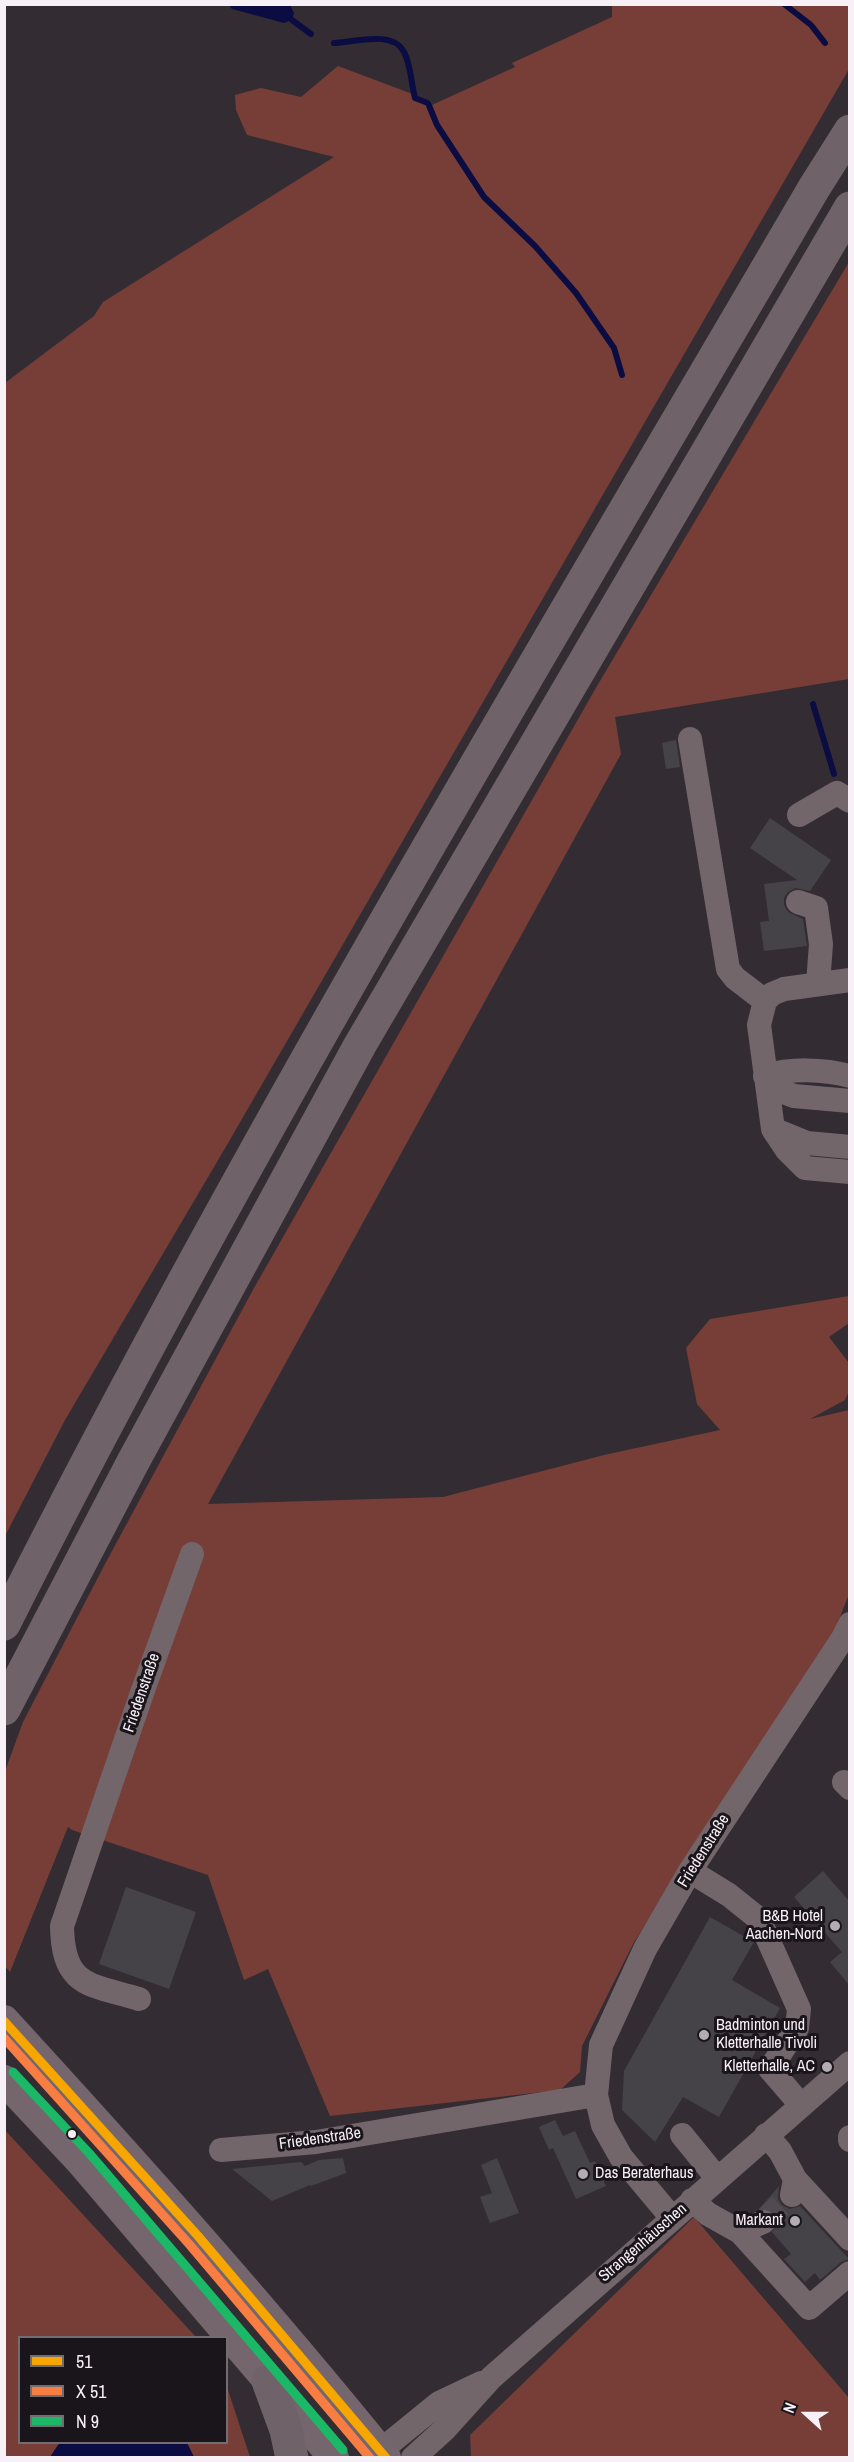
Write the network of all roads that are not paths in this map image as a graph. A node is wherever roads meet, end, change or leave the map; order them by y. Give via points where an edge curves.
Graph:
1 (849, 131) edge
2 (849, 209) edge
3 (690, 739) dead end
4 (845, 790) edge
5 (799, 816) dead end
6 (798, 902) dead end
7 (849, 980) edge
8 (818, 984) junction
9 (765, 1001) junction
10 (765, 1076) junction
11 (849, 1076) edge
12 (849, 1101) edge
13 (773, 1129) junction
14 (849, 1147) edge
15 (849, 1172) edge
16 (192, 1554) dead end
17 (4, 1624) edge
18 (849, 1624) edge
19 (4, 1708) edge
20 (690, 1871) junction
21 (139, 1999) dead end
22 (4, 2020) edge
23 (846, 2071) edge
24 (4, 2080) edge
25 (596, 2095) junction
26 (801, 2105) junction
27 (766, 2135) junction
28 (682, 2136) dead end
29 (221, 2150) dead end
30 (717, 2178) junction
31 (692, 2200) junction
32 (672, 2218) junction
33 (764, 2222) tunnel mouth
34 (740, 2232) junction
35 (849, 2239) edge
36 (849, 2272) edge
37 (491, 2378) junction
38 (268, 2381) junction
39 (445, 2429) junction
40 (379, 2455) edge
41 (292, 2457) edge
42 (334, 2457) edge
43 (413, 2457) edge
44 (442, 2457) edge

1 - 17 highway via 329,1020 97,1444
2 - 19 highway via 360,1045
3 - 9 street via 728,969
4 - 5 street
6 - 8 street via 816,908 820,944
7 - 8 street
8 - 9 street via 784,989
9 - 10 street via 759,1025
10 - 11 street via 797,1070
10 - 12 street via 781,1091 794,1096
10 - 13 street
13 - 14 street via 807,1143
13 - 15 street via 805,1168
16 - 21 street, Friedenstraße via 62,1926 62,1950 70,1970 87,1983
18 - 20 street, Friedenstraße
20 - 25 street, Friedenstraße via 645,1949 601,2045
20 - 26 street via 759,1919 800,2009 797,2028 770,2069
22 - 40 main road via 247,2292 359,2422
23 - 26 street, Strangenhäuschen
24 - 38 main road via 80,2161
25 - 29 street, Friedenstraße via 316,2142
25 - 32 street, Friedenstraße via 603,2125 621,2157
26 - 27 street, Strangenhäuschen
27 - 30 street, Strangenhäuschen
27 - 35 street via 780,2151 794,2187
28 - 30 street
30 - 31 street, Strangenhäuschen
31 - 32 street, Strangenhäuschen
31 - 34 street
32 - 37 street, Strangenhäuschen
33 - 34 street
34 - 36 street via 809,2308
37 - 39 street, Strangenhäuschen
37 - 40 street, Strangenhäuschen via 439,2403
38 - 41 highway
38 - 42 main road
39 - 43 street, Strangenhäuschen
39 - 44 street

